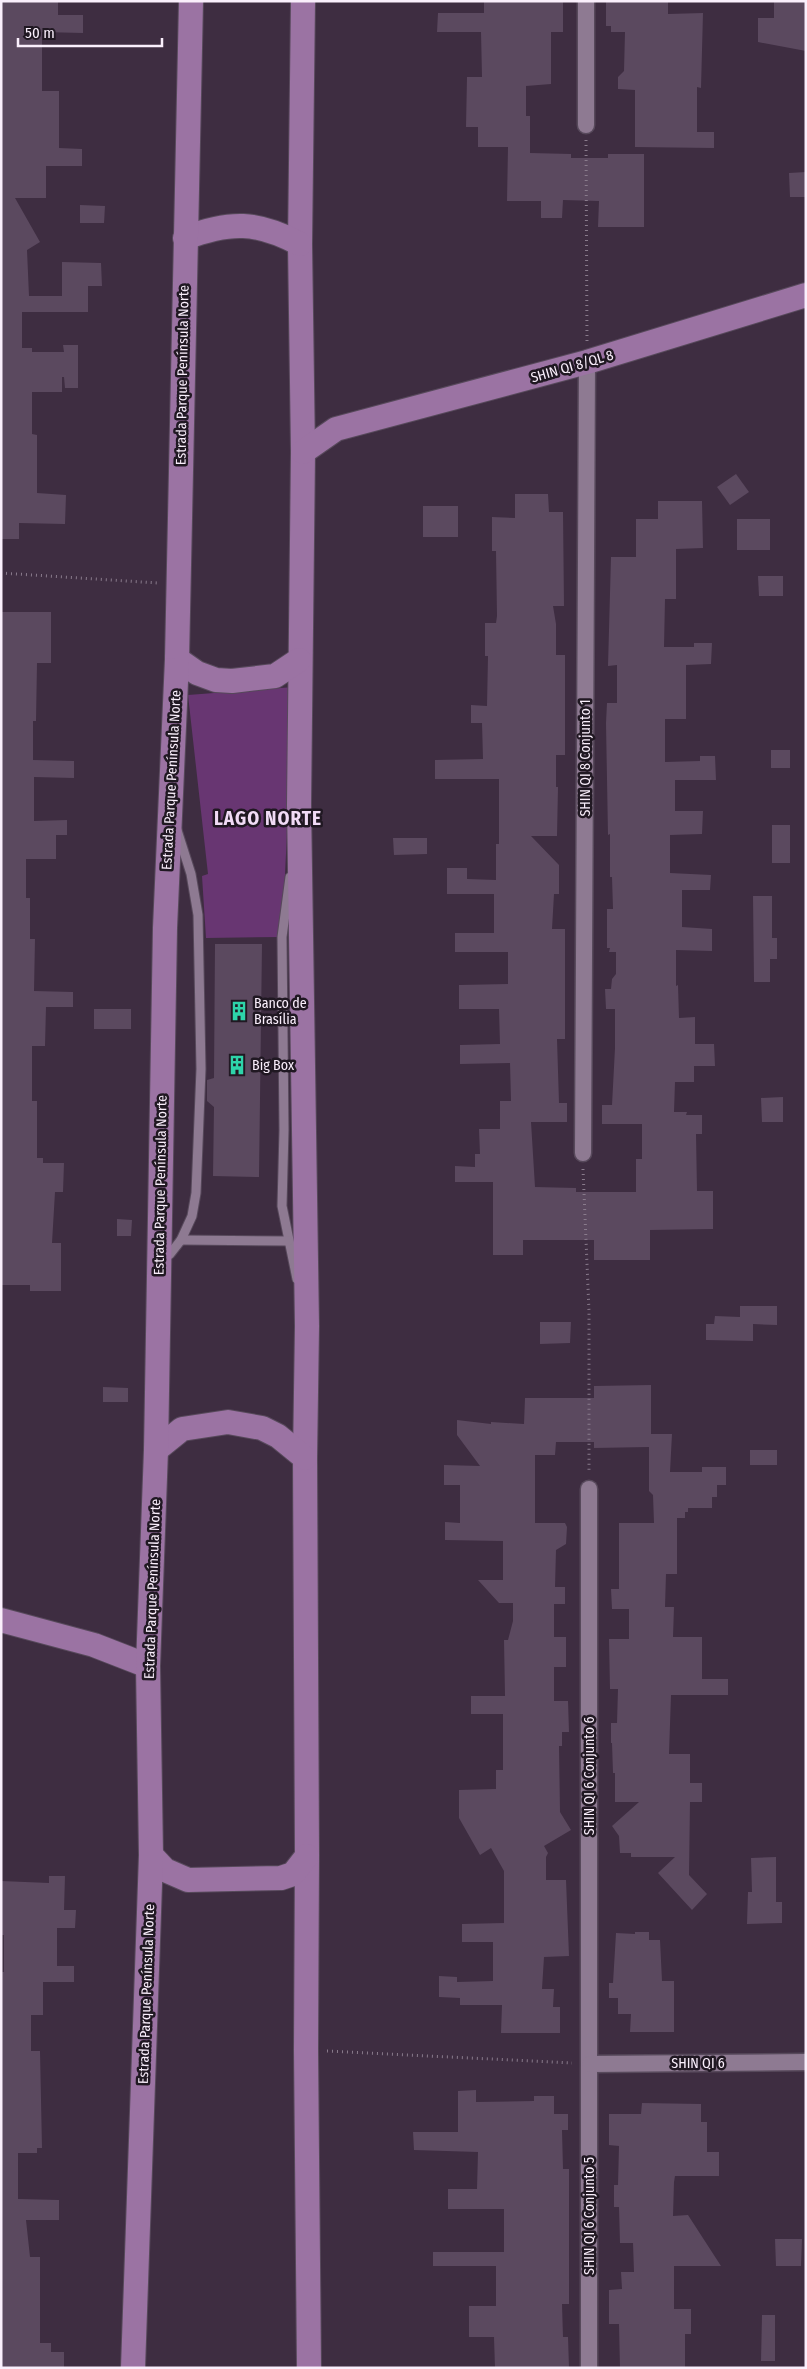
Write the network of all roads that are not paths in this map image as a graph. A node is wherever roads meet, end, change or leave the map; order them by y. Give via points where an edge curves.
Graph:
1 (192, 1) edge
2 (303, 1) edge
3 (586, 1) edge
4 (586, 125) road end
5 (185, 238) junction
6 (300, 244) junction
7 (806, 295) edge
8 (587, 362) junction
9 (302, 406) junction
10 (336, 429) junction
11 (303, 452) junction
12 (177, 659) junction
13 (300, 660) junction
14 (300, 805) junction
15 (169, 806) junction
16 (583, 1153) road end
17 (180, 1240) junction
18 (288, 1241) junction
19 (159, 1262) junction
20 (307, 1326) junction
21 (156, 1450) junction
22 (305, 1458) junction
23 (589, 1489) road end
24 (1, 1620) edge
25 (149, 1638) junction
26 (94, 1645) junction
27 (148, 1666) junction
28 (151, 1855) junction
29 (307, 1856) junction
30 (806, 2062) edge
31 (590, 2064) junction
32 (133, 2368) edge
33 (310, 2368) edge
34 (589, 2368) edge

1 - 5 main road, Estrada Parque Península Norte
2 - 6 main road
3 - 4 street
5 - 6 main road via 233,224 259,226
5 - 12 main road, Estrada Parque Península Norte
6 - 9 main road
7 - 8 main road, SHIN QI 8/QL 8
8 - 10 main road, SHIN QI 8/QL 8
8 - 16 street, SHIN QI 8 Conjunto 1
9 - 10 main road
9 - 11 main road
10 - 11 main road, SHIN QI 8/QL 8
11 - 13 main road
12 - 13 main road via 197,673 216,680 232,681 275,676
12 - 15 main road, Estrada Parque Península Norte
13 - 14 main road
14 - 18 lane via 282,937 282,1206
14 - 20 main road
15 - 17 lane via 193,882 200,943 201,1069 196,1193 192,1216
15 - 19 main road, Estrada Parque Península Norte
17 - 18 lane
17 - 19 lane
18 - 20 lane
19 - 21 main road, Estrada Parque Península Norte
20 - 22 main road
21 - 22 main road via 182,1429 228,1422 262,1428 278,1436
21 - 25 main road, Estrada Parque Península Norte
22 - 29 main road
23 - 31 street, SHIN QI 6 Conjunto 6
24 - 26 main road
25 - 26 main road
25 - 27 main road, Estrada Parque Península Norte
26 - 27 main road
27 - 28 main road, Estrada Parque Península Norte
28 - 29 main road via 165,1870 188,1880 282,1878 293,1874
28 - 32 main road, Estrada Parque Península Norte
29 - 33 main road
30 - 31 street, SHIN QI 6
31 - 34 street, SHIN QI 6 Conjunto 5

